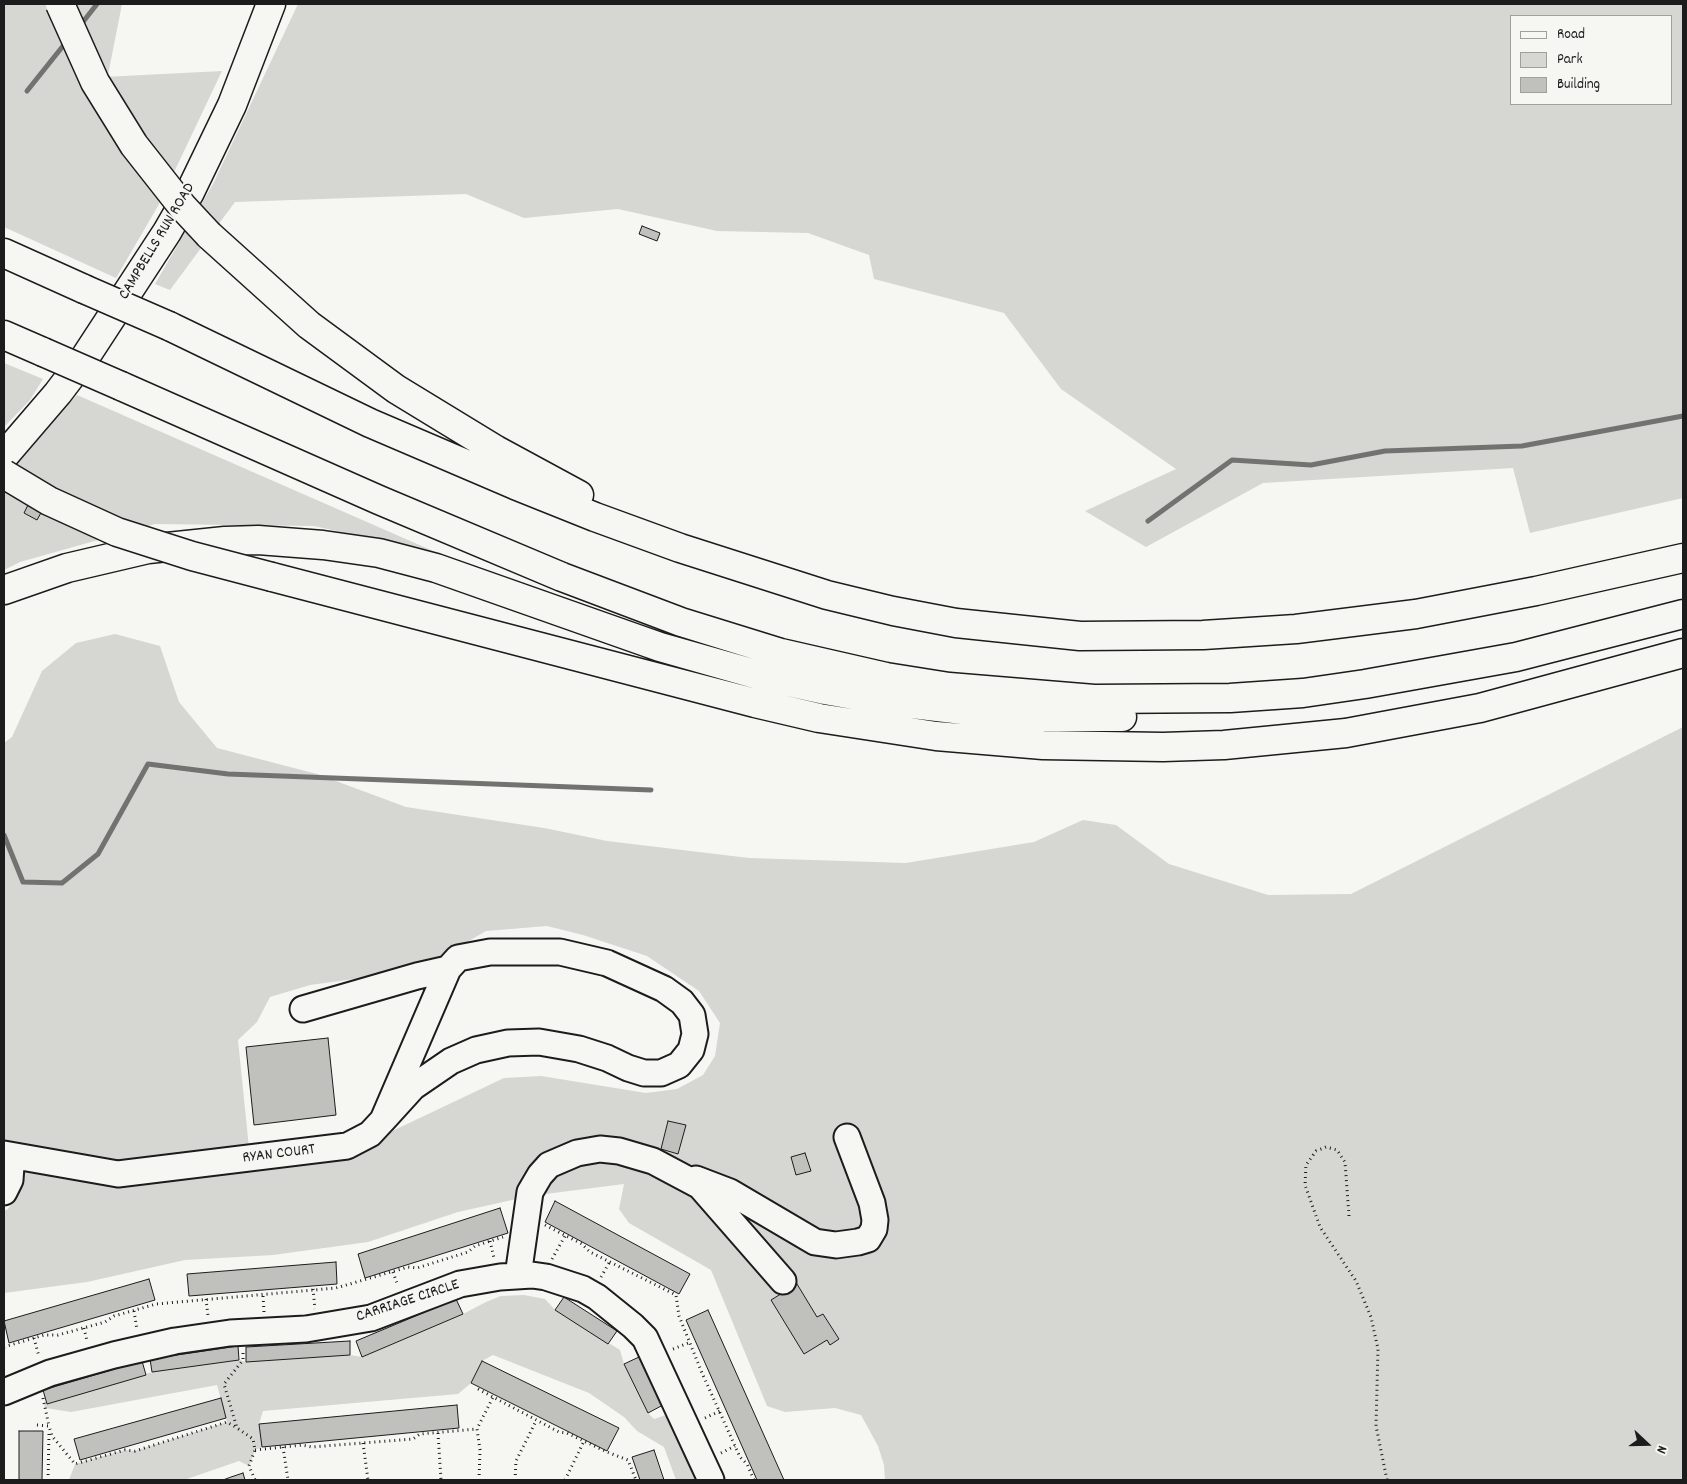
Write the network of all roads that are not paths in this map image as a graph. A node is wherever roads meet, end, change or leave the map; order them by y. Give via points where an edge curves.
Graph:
1 (60, 4) edge
2 (271, 4) edge
3 (4, 253) edge
4 (4, 335) edge
5 (4, 456) edge
6 (4, 474) edge
7 (680, 548) junction
8 (1683, 558) edge
9 (4, 590) edge
10 (1683, 614) edge
11 (1683, 653) edge
12 (1303, 693) junction
13 (448, 969) junction
14 (303, 1009) dead end
15 (383, 1120) junction
16 (847, 1137) dead end
17 (4, 1154) edge
18 (674, 1172) junction
19 (4, 1192) edge
20 (518, 1276) junction
21 (783, 1281) dead end
22 (4, 1392) edge
23 (711, 1480) edge

1 - 7 main road, bridge via 95,82 157,176 209,234 309,325 396,389 496,450
2 - 5 main road, CAMPBELLS RUN ROAD via 232,105 167,232 86,356
3 - 7 main road, bridge via 169,326 370,423 515,486
4 - 12 main road, bridge via 562,577 681,622 781,653 949,687 1067,697 1156,700
6 - 11 main road, bridge via 49,501 117,532 192,556 755,703 819,718 936,736 1043,745 1207,745 1346,733 1480,708
7 - 8 main road via 827,595 893,611 956,622 1080,636 1203,635 1296,629 1416,614
9 - 12 main road via 67,568 148,549 225,541 291,542 351,548 406,559 612,632 710,662 825,690 887,701 988,713 1088,718 1169,715
10 - 12 main road via 1516,657
13 - 14 street
13 - 15 street, RYAN COURT
13 - 15 street via 458,958 490,952 560,952 607,963 664,988 682,1002 692,1015 695,1034 691,1050 679,1065 661,1073 644,1073 579,1049 540,1042 508,1043 476,1050 451,1061 413,1087
15 - 17 street, RYAN COURT via 370,1134 347,1146 118,1174
16 - 18 street via 872,1203 875,1220 868,1238 858,1242 836,1245 815,1242 730,1192
17 - 19 street via 11,1166 10,1180
18 - 20 street via 652,1161 600,1149 577,1153 549,1165 530,1192
18 - 21 street via 700,1186
20 - 22 street, CARRIAGE CIRCLE via 460,1284 371,1318 306,1329 230,1333 175,1341 114,1355 37,1378
20 - 23 street, CARRIAGE CIRCLE via 554,1278 583,1289 614,1309 645,1338

